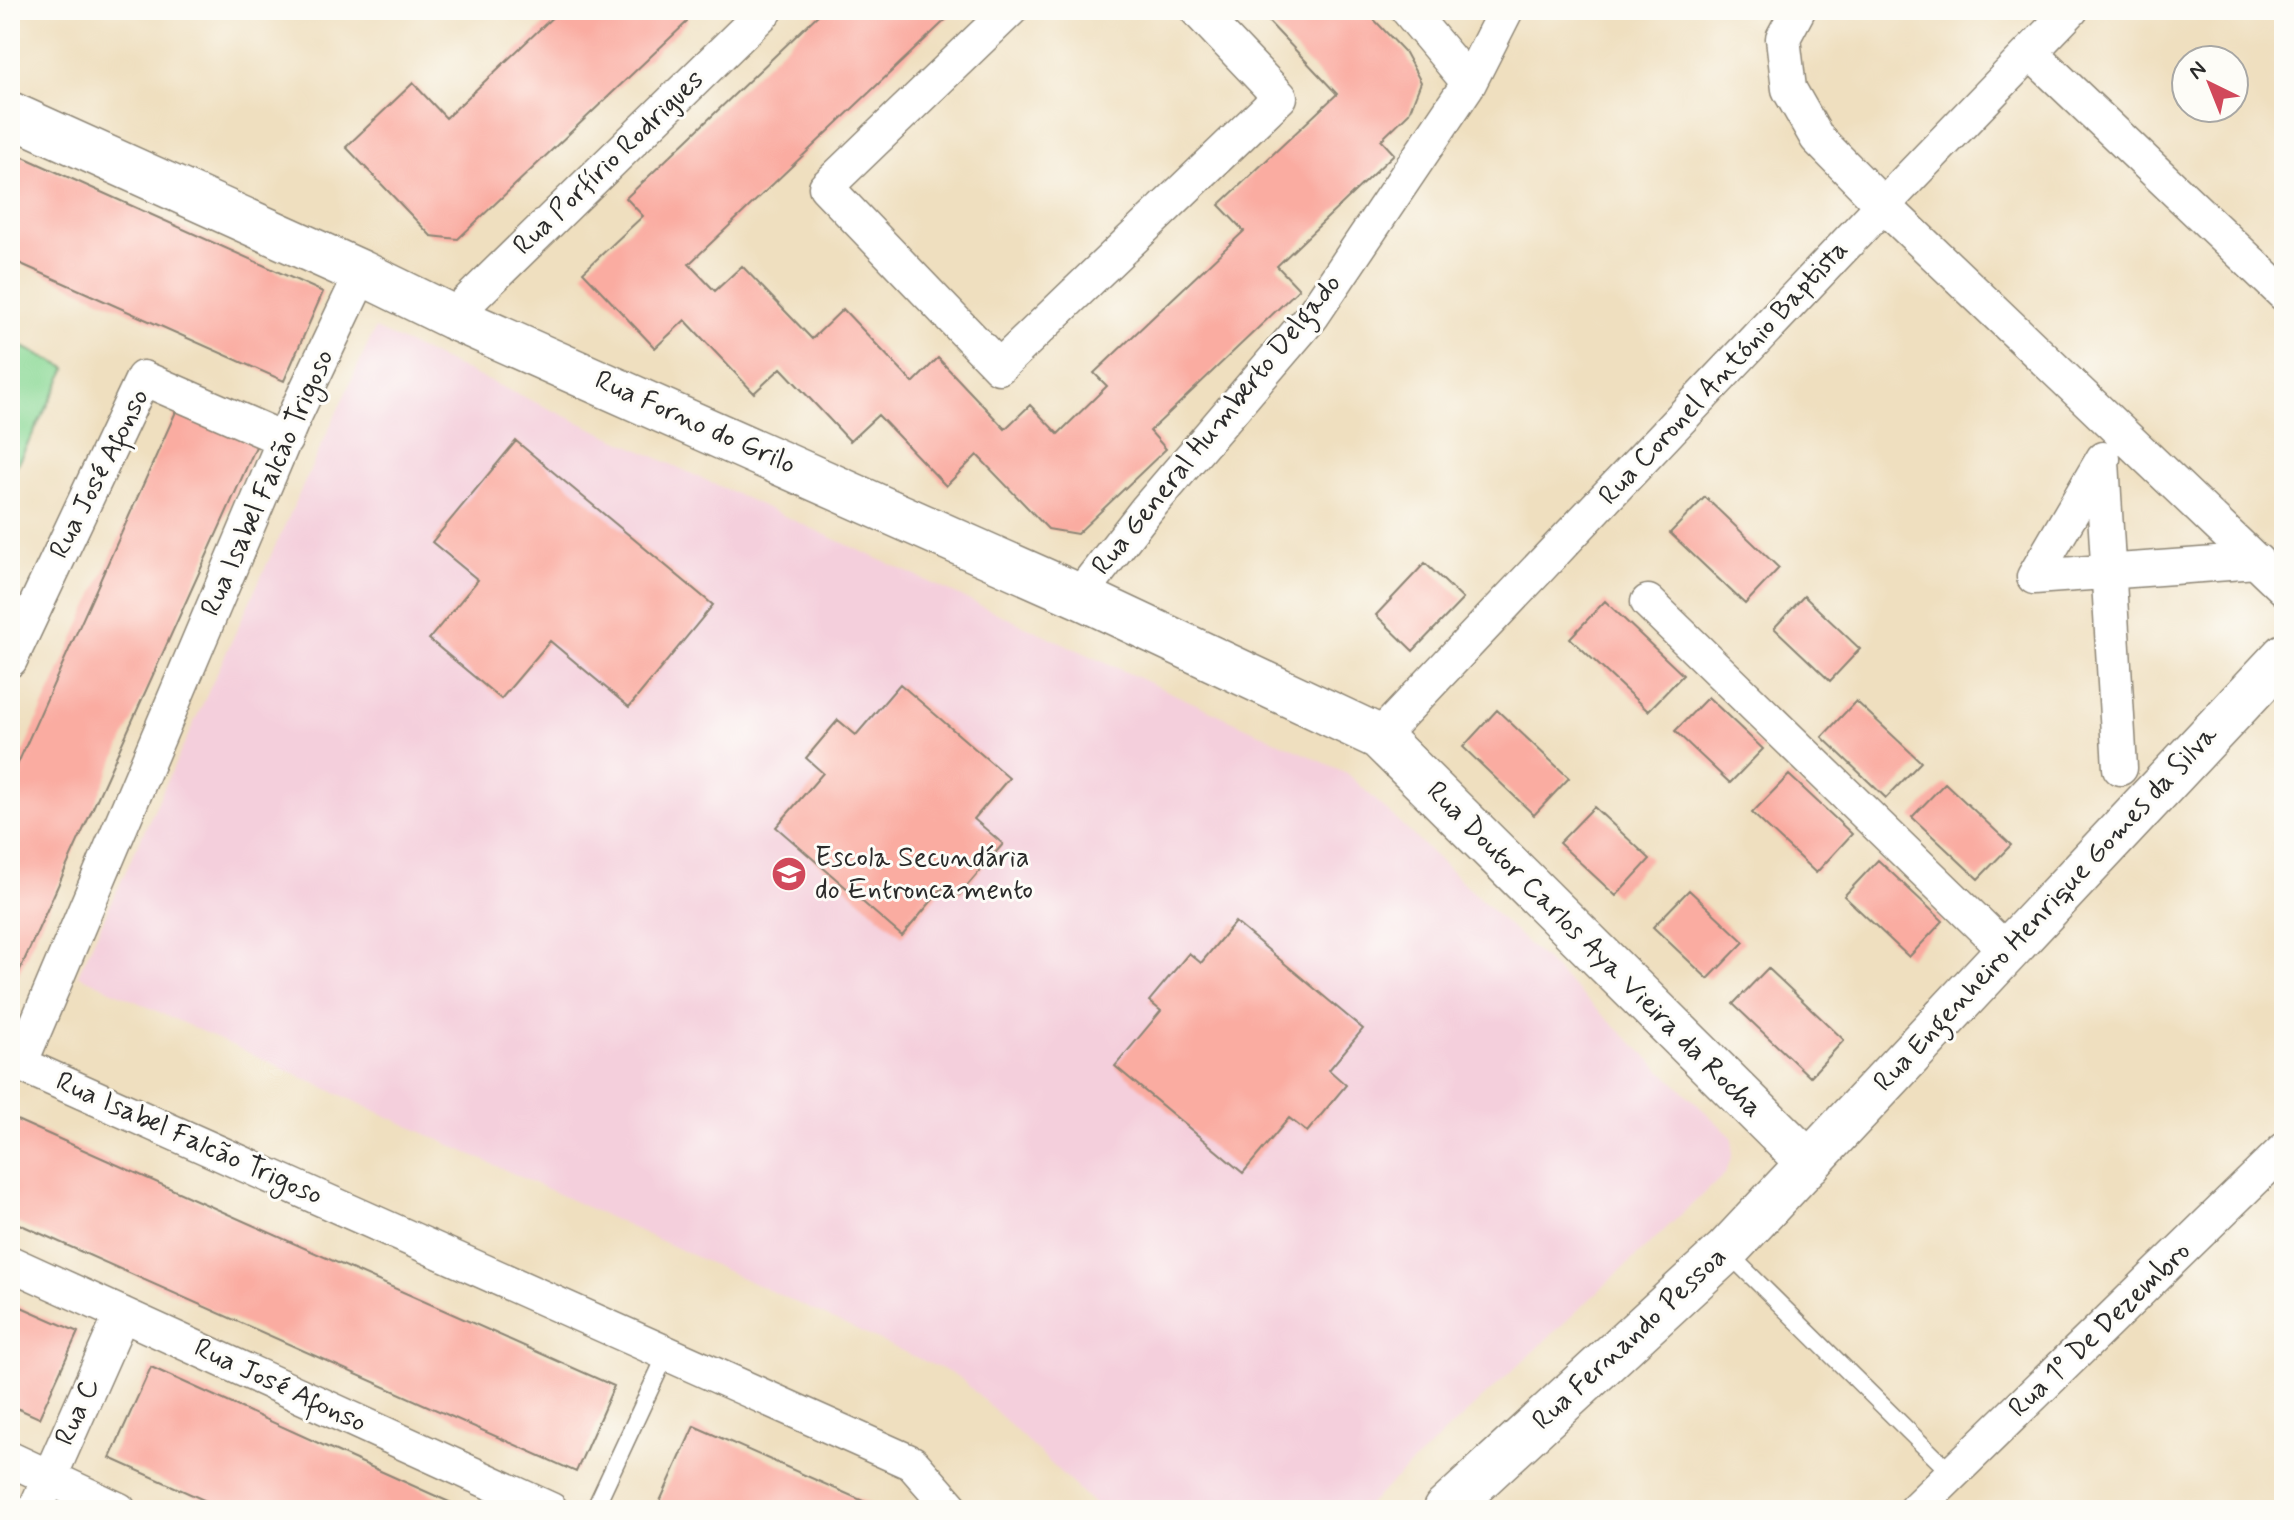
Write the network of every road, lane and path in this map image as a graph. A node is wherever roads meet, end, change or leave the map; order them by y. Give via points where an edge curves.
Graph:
1 (766, 10) edge
2 (1010, 10) edge
3 (1197, 10) edge
4 (1408, 10) edge
5 (1506, 10) edge
6 (1798, 10) edge
7 (2071, 10) edge
8 (2031, 53) junction
9 (1469, 83) junction
10 (10, 114) edge
11 (1883, 205) junction
12 (362, 273) junction
13 (2284, 294) edge
14 (452, 317) junction
15 (2120, 432) junction
16 (285, 440) junction
17 (2102, 461) junction
18 (2257, 561) junction
19 (2109, 572) junction
20 (2284, 588) edge
21 (1079, 596) junction
22 (1648, 602) dead end
23 (2284, 656) edge
24 (10, 660) edge
25 (1379, 737) junction
26 (2120, 768) dead end
27 (2007, 951) junction
28 (2284, 1150) edge
29 (1809, 1163) junction
30 (1726, 1251) junction
31 (10, 1263) edge
32 (122, 1314) junction
33 (667, 1353) junction
34 (10, 1459) edge
35 (1952, 1474) junction
36 (49, 1477) junction
37 (35, 1510) edge
38 (119, 1510) edge
39 (551, 1510) edge
40 (594, 1510) edge
41 (953, 1510) edge
42 (1445, 1510) edge
43 (1915, 1510) edge

1 - 14 street, Rua Porfírio Rodrigues
2 - 3 street via 826,187 999,367 1280,97
4 - 9 street
5 - 9 street, Rua General Humberto Delgado
6 - 11 street via 1783,38 1789,89 1817,138
7 - 8 street, Rua Coronel António Baptista
8 - 11 street, Rua Coronel António Baptista
8 - 13 street
9 - 21 street, Rua General Humberto Delgado via 1312,316
10 - 12 street, Rua Forno do Grilo
11 - 15 street
11 - 25 street, Rua Coronel António Baptista
12 - 14 street, Rua Forno do Grilo
12 - 16 street, Rua Isabel Falcão Trigoso
14 - 21 street, Rua Forno do Grilo
15 - 17 street
15 - 18 street
16 - 24 street, Rua José Afonso via 143,378
16 - 33 street, Rua Isabel Falcão Trigoso via 20,1064
17 - 19 street
17 - 19 street via 2034,577
18 - 19 street
18 - 20 street
19 - 26 street
21 - 25 street, Rua Forno do Grilo
22 - 27 street
23 - 27 street, Rua Engenheiro Henrique Gomes da Silva
25 - 29 street, Rua Doutor Carlos Aya Vieira da Rocha
27 - 29 street, Rua Engenheiro Henrique Gomes da Silva
28 - 35 street, Rua 1º De Dezembro
29 - 30 street, Rua Fernando Pessoa
30 - 35 lane
30 - 42 street, Rua Fernando Pessoa
31 - 32 street, Rua José Afonso
32 - 36 street, Rua C
32 - 39 street, Rua José Afonso
33 - 40 lane
33 - 41 street, Rua Isabel Falcão Trigoso via 912,1463
34 - 36 street
35 - 43 street, Rua 1º De Dezembro
36 - 37 street, Rua C
36 - 38 street

